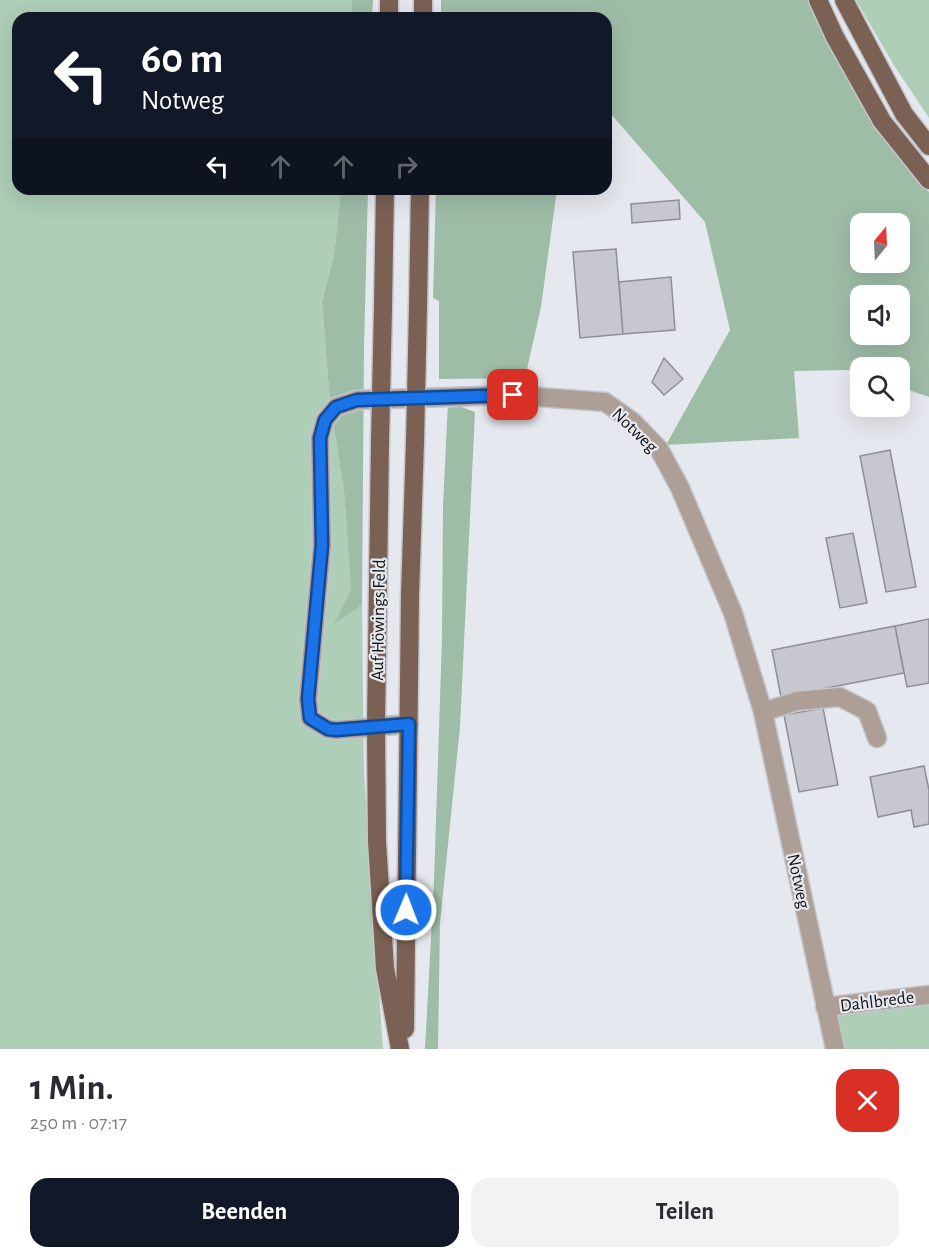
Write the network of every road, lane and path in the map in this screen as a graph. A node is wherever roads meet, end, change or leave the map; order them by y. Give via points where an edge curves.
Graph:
1 (818, 0) edge
2 (844, 0) edge
3 (929, 146) edge
4 (929, 180) edge
5 (385, 195) edge
6 (420, 195) edge
7 (763, 712) junction
8 (409, 724) junction
9 (376, 725) junction
10 (878, 738) dead end
11 (929, 995) edge
12 (825, 1007) junction
13 (402, 1049) edge
14 (835, 1049) edge

1 - 4 main road via 882,121
2 - 3 main road via 904,114
5 - 9 main road, Auf Höwings Feld, bridge
6 - 8 main road, Auf Höwings Feld, bridge
7 - 9 street, Notweg via 733,613 684,497 658,449 633,422 606,402 513,395 357,400 336,407 325,420 320,438 322,545 308,699 310,718 328,729
7 - 10 street via 797,701 840,697 867,711
7 - 12 street, Notweg
8 - 9 street, Notweg
8 - 13 main road, Auf Höwings Feld
9 - 13 main road, Auf Höwings Feld via 377,841 385,968
11 - 12 street, Dahlbrede
12 - 14 street, Notweg

